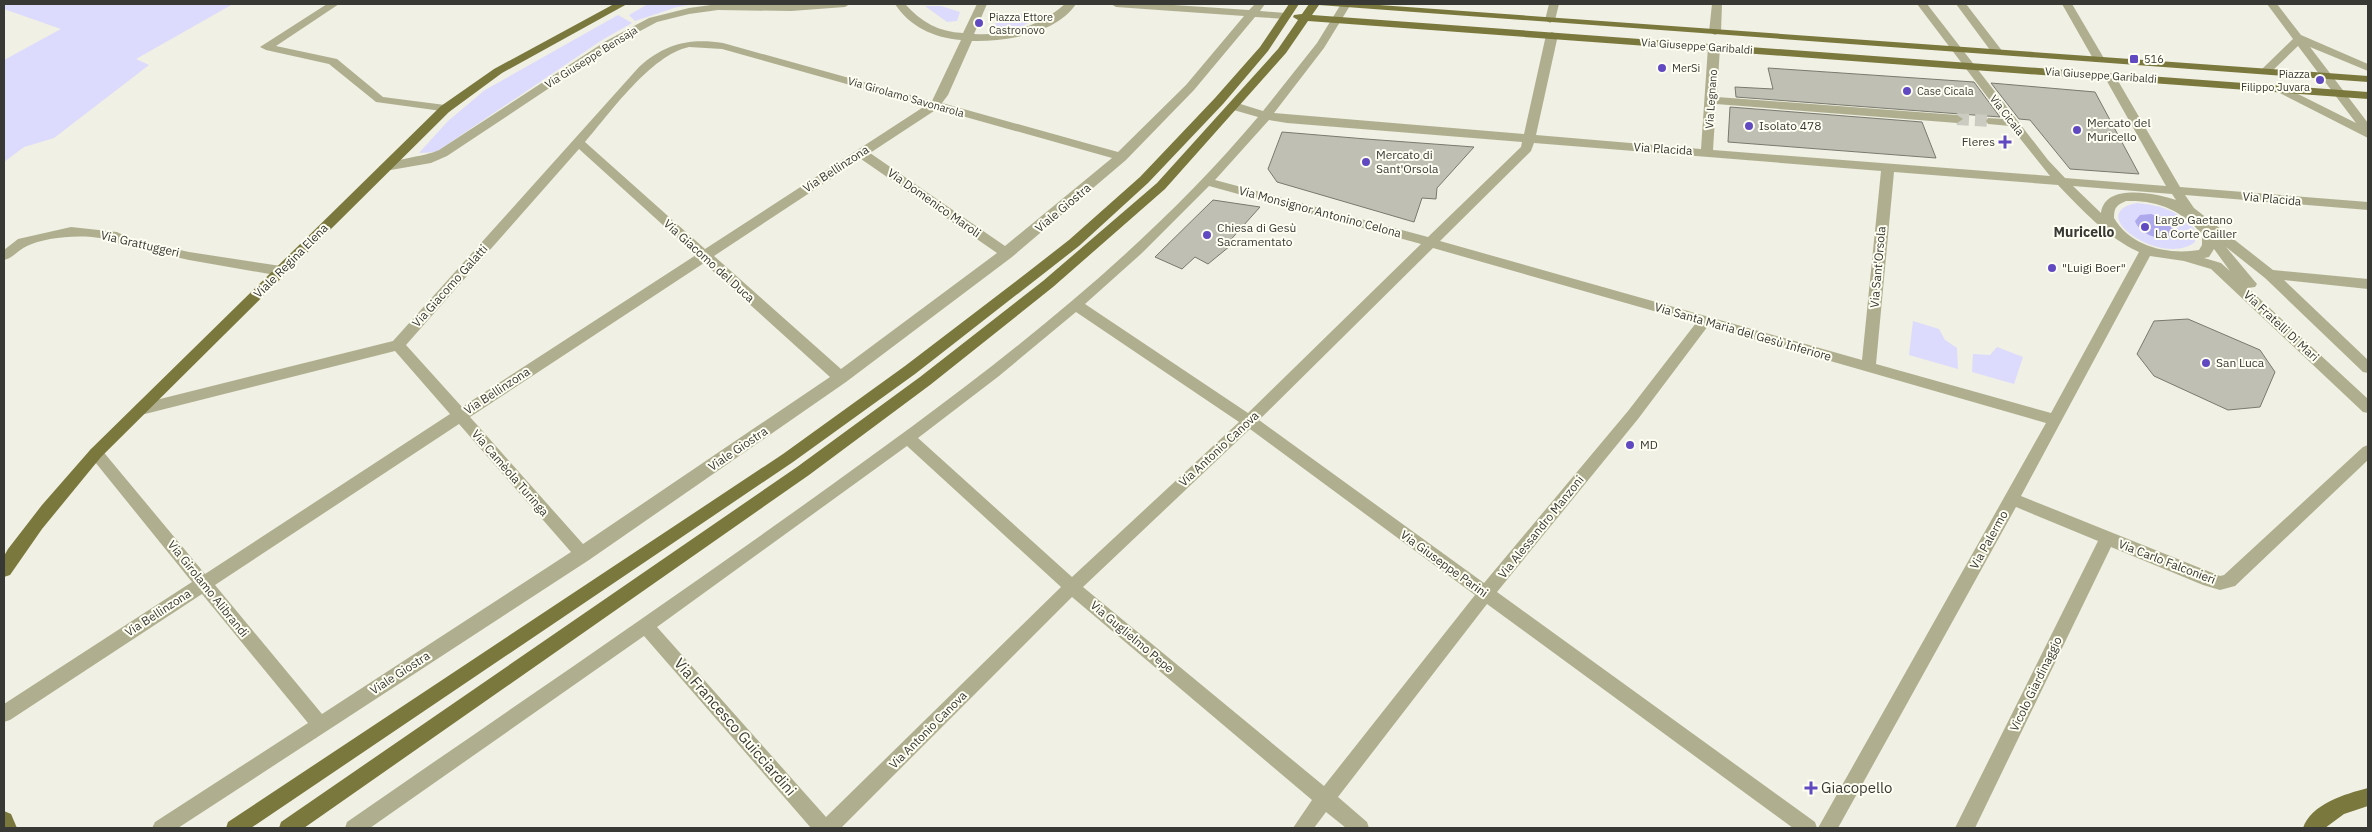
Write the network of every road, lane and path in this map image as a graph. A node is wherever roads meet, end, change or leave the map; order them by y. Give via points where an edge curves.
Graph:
1 (334, 4) edge
2 (622, 4) edge
3 (845, 4) edge
4 (900, 4) edge
5 (982, 4) edge
6 (1071, 4) edge
7 (1116, 4) edge
8 (1323, 4) edge
9 (1554, 4) edge
10 (1717, 4) edge
11 (1922, 4) edge
12 (1961, 4) edge
13 (2067, 4) edge
14 (2272, 4) edge
15 (1345, 5) edge
16 (1256, 9) edge
17 (1290, 10) edge
18 (1310, 11) edge
19 (1338, 20) junction
20 (1551, 28) junction
21 (1715, 32) junction
22 (2300, 38) junction
23 (966, 41) junction
24 (689, 43) joint
25 (1714, 47) junction
26 (1955, 50) junction
27 (1997, 52) junction
28 (2099, 60) junction
29 (1968, 66) junction
30 (2368, 68) edge
31 (2266, 71) junction
32 (2110, 76) junction
33 (2328, 76) junction
34 (2368, 79) edge
35 (2278, 88) junction
36 (2340, 93) junction
37 (2368, 96) edge
38 (1711, 100) junction
39 (935, 105) junction
40 (1234, 106) junction
41 (445, 109) junction
42 (1268, 116) junction
43 (1957, 119) tunnel mouth
44 (1992, 121) tunnel mouth
45 (2013, 123) junction
46 (2368, 132) edge
47 (1530, 139) junction
48 (578, 142) junction
49 (1707, 152) junction
50 (861, 153) junction
51 (1122, 157) junction
52 (1888, 166) junction
53 (385, 167) junction
54 (2059, 180) junction
55 (1208, 182) junction
56 (2176, 191) junction
57 (2133, 196) junction
58 (2368, 206) edge
59 (2189, 211) junction
60 (2209, 232) junction
61 (2120, 235) junction
62 (1433, 243) junction
63 (2147, 250) junction
64 (1006, 254) junction
65 (4, 256) edge
66 (704, 256) junction
67 (2185, 258) junction
68 (2216, 266) junction
69 (2236, 270) junction
70 (281, 271) junction
71 (2268, 274) junction
72 (2368, 284) edge
73 (1076, 304) junction
74 (1705, 321) junction
75 (398, 345) junction
76 (1868, 368) junction
77 (2368, 368) edge
78 (841, 378) junction
79 (2368, 398) edge
80 (2368, 408) edge
81 (141, 409) junction
82 (460, 416) junction
83 (2054, 420) junction
84 (1249, 421) junction
85 (909, 439) junction
86 (2368, 451) edge
87 (96, 454) junction
88 (2012, 499) junction
89 (2107, 539) junction
90 (583, 555) junction
91 (4, 570) edge
92 (203, 583) junction
93 (1072, 587) junction
94 (1485, 594) junction
95 (646, 626) junction
96 (4, 714) edge
97 (320, 725) junction
98 (2368, 797) edge
99 (1326, 799) junction
100 (4, 820) edge
101 (8, 828) edge
102 (162, 828) edge
103 (235, 828) edge
104 (288, 828) edge
105 (354, 828) edge
106 (823, 828) edge
107 (828, 828) edge
108 (1302, 828) edge
109 (1360, 828) edge
110 (1808, 828) edge
111 (1828, 828) edge
112 (1966, 828) edge
113 (2312, 828) edge

1 - 41 street via 266,47 333,61 374,98
2 - 41 main road, Viale Regina Elena via 498,71
3 - 53 street, Via Giuseppe Bensaja via 791,8 718,7 653,20 610,43 444,153 432,159
4 - 23 street via 906,13 924,26
5 - 23 street, Via Bellinzona
6 - 23 street via 1057,17 1032,29
7 - 16 street, Via Giuseppe Garibaldi
8 - 15 main road, Via Giuseppe Garibaldi
9 - 20 street, Via Antonio Canova
10 - 21 street
11 - 26 street, Via Cicala
12 - 27 street
13 - 28 street
14 - 22 street
15 - 19 street
15 - 20 main road, Via Giuseppe Garibaldi
16 - 17 street, Via Giuseppe Garibaldi
16 - 51 street, Viale Giostra via 1164,116
17 - 18 main road, Via Giuseppe Garibaldi
17 - 103 main road via 1264,49 1144,180 1033,275 910,370 788,458
18 - 19 main road, Via Giuseppe Garibaldi
18 - 40 main road via 1282,51
19 - 20 main road, Via Giuseppe Garibaldi
19 - 42 street
20 - 21 main road, Via Giuseppe Garibaldi
20 - 25 main road, Via Giuseppe Garibaldi
20 - 47 street, Via Antonio Canova
21 - 26 main road, Via Giuseppe Garibaldi
22 - 30 street
22 - 31 street
22 - 33 street
23 - 39 street, Via Bellinzona
24 - 39 street, Via Girolamo Savonarola via 723,46
24 - 48 street, Via Giacomo Galatti via 673,47 652,61
25 - 29 main road, Via Giuseppe Garibaldi
25 - 38 street, Via Legnano
26 - 27 main road, Via Giuseppe Garibaldi
26 - 29 street, Via Cicala
27 - 28 main road, Via Giuseppe Garibaldi
27 - 29 main road
28 - 31 main road, Via Giuseppe Garibaldi
29 - 32 main road, Via Giuseppe Garibaldi
29 - 45 street, Via Cicala
31 - 33 main road, Via Giuseppe Garibaldi
32 - 35 main road, Via Giuseppe Garibaldi
32 - 56 street
33 - 34 main road, Via Giuseppe Garibaldi
33 - 36 street
35 - 36 main road, Via Giuseppe Garibaldi
35 - 46 street
36 - 37 main road, Via Giuseppe Garibaldi
36 - 46 street
38 - 43 street
38 - 49 street, Via Legnano
39 - 50 street, Via Bellinzona
39 - 51 street, Via Girolamo Savonarola
40 - 42 street, Via Placida
40 - 104 main road via 1161,186 1097,243 925,381 803,471
41 - 53 main road, Viale Regina Elena
42 - 47 street, Via Placida
42 - 55 street
44 - 45 street
45 - 54 street, Via Cicala
47 - 49 street, Via Placida
47 - 62 street, Via Antonio Canova via 1527,148
48 - 66 street, Via Giacomo del Duca
48 - 75 street, Via Giacomo Galatti
49 - 52 street, Via Placida
50 - 64 street, Via Domenico Maroli
50 - 66 street, Via Bellinzona
51 - 64 street, Viale Giostra
52 - 54 street, Via Placida
52 - 76 street, Via Sant'Orsola
53 - 70 main road, Viale Regina Elena
54 - 56 street, Via Placida
54 - 61 street, Via Cicala
55 - 62 street, Via Monsignor Antonino Celona
55 - 73 street via 1123,264
56 - 57 street
56 - 58 street, Via Placida
56 - 59 street
57 - 59 street via 2164,201
57 - 61 street via 2119,198 2108,209 2108,218
59 - 60 street, Via Fratelli Di Mari
59 - 71 street
60 - 67 street via 2209,246 2204,254
60 - 69 street, Via Fratelli Di Mari
61 - 63 street, Via Fratelli Di Mari
62 - 74 street, Via Santa Maria del Gesù Inferiore
62 - 84 street, Via Antonio Canova
63 - 67 street, Via Fratelli Di Mari
63 - 83 street, Via Palermo
64 - 78 street, Viale Giostra
65 - 70 street, Via Grattuggeri via 23,242 71,231 117,236 127,242 189,256
66 - 78 street, Via Giacomo del Duca
66 - 82 street, Via Bellinzona
67 - 68 street, Via Fratelli Di Mari
68 - 69 street
68 - 80 street, Via Fratelli Di Mari
69 - 71 street
69 - 79 street, Via Fratelli Di Mari
70 - 81 main road, Viale Regina Elena
71 - 72 street
71 - 77 street
73 - 84 street, Via Giuseppe Parini
73 - 85 street
74 - 76 street, Via Santa Maria del Gesù Inferiore
74 - 94 street, Via Alessandro Manzoni via 1633,415
75 - 81 street
75 - 82 street, Via Camèola Turinga
76 - 83 street, Via Santa Maria del Gesù Inferiore
78 - 90 street, Viale Giostra
81 - 87 main road, Viale Regina Elena
82 - 90 street, Via Camèola Turinga
82 - 92 street, Via Bellinzona
83 - 88 street, Via Palermo
84 - 93 street, Via Antonio Canova
84 - 94 street, Via Giuseppe Parini
85 - 93 street, Via Guglielmo Pepe
85 - 95 street
86 - 89 street, Via Carlo Falconieri via 2229,581 2220,583 2203,578
87 - 91 main road, Viale Regina Elena via 43,512
87 - 92 street, Via Girolamo Alibrandi
88 - 89 street, Via Carlo Falconieri
88 - 111 street, Via Palermo
89 - 112 street, Vicolo Giardinaggio
90 - 97 street, Viale Giostra
92 - 96 street, Via Bellinzona
92 - 97 street, Via Girolamo Alibrandi
93 - 99 street, Via Guglielmo Pepe
93 - 107 street, Via Antonio Canova
94 - 99 street, Via Alessandro Manzoni
94 - 110 street, Via Giuseppe Parini
95 - 105 street
95 - 106 street, Via Francesco Guicciardini
97 - 102 street, Viale Giostra
98 - 113 main road via 2333,811
99 - 108 street, Via Alessandro Manzoni
99 - 109 street, Via Guglielmo Pepe
100 - 101 main road

